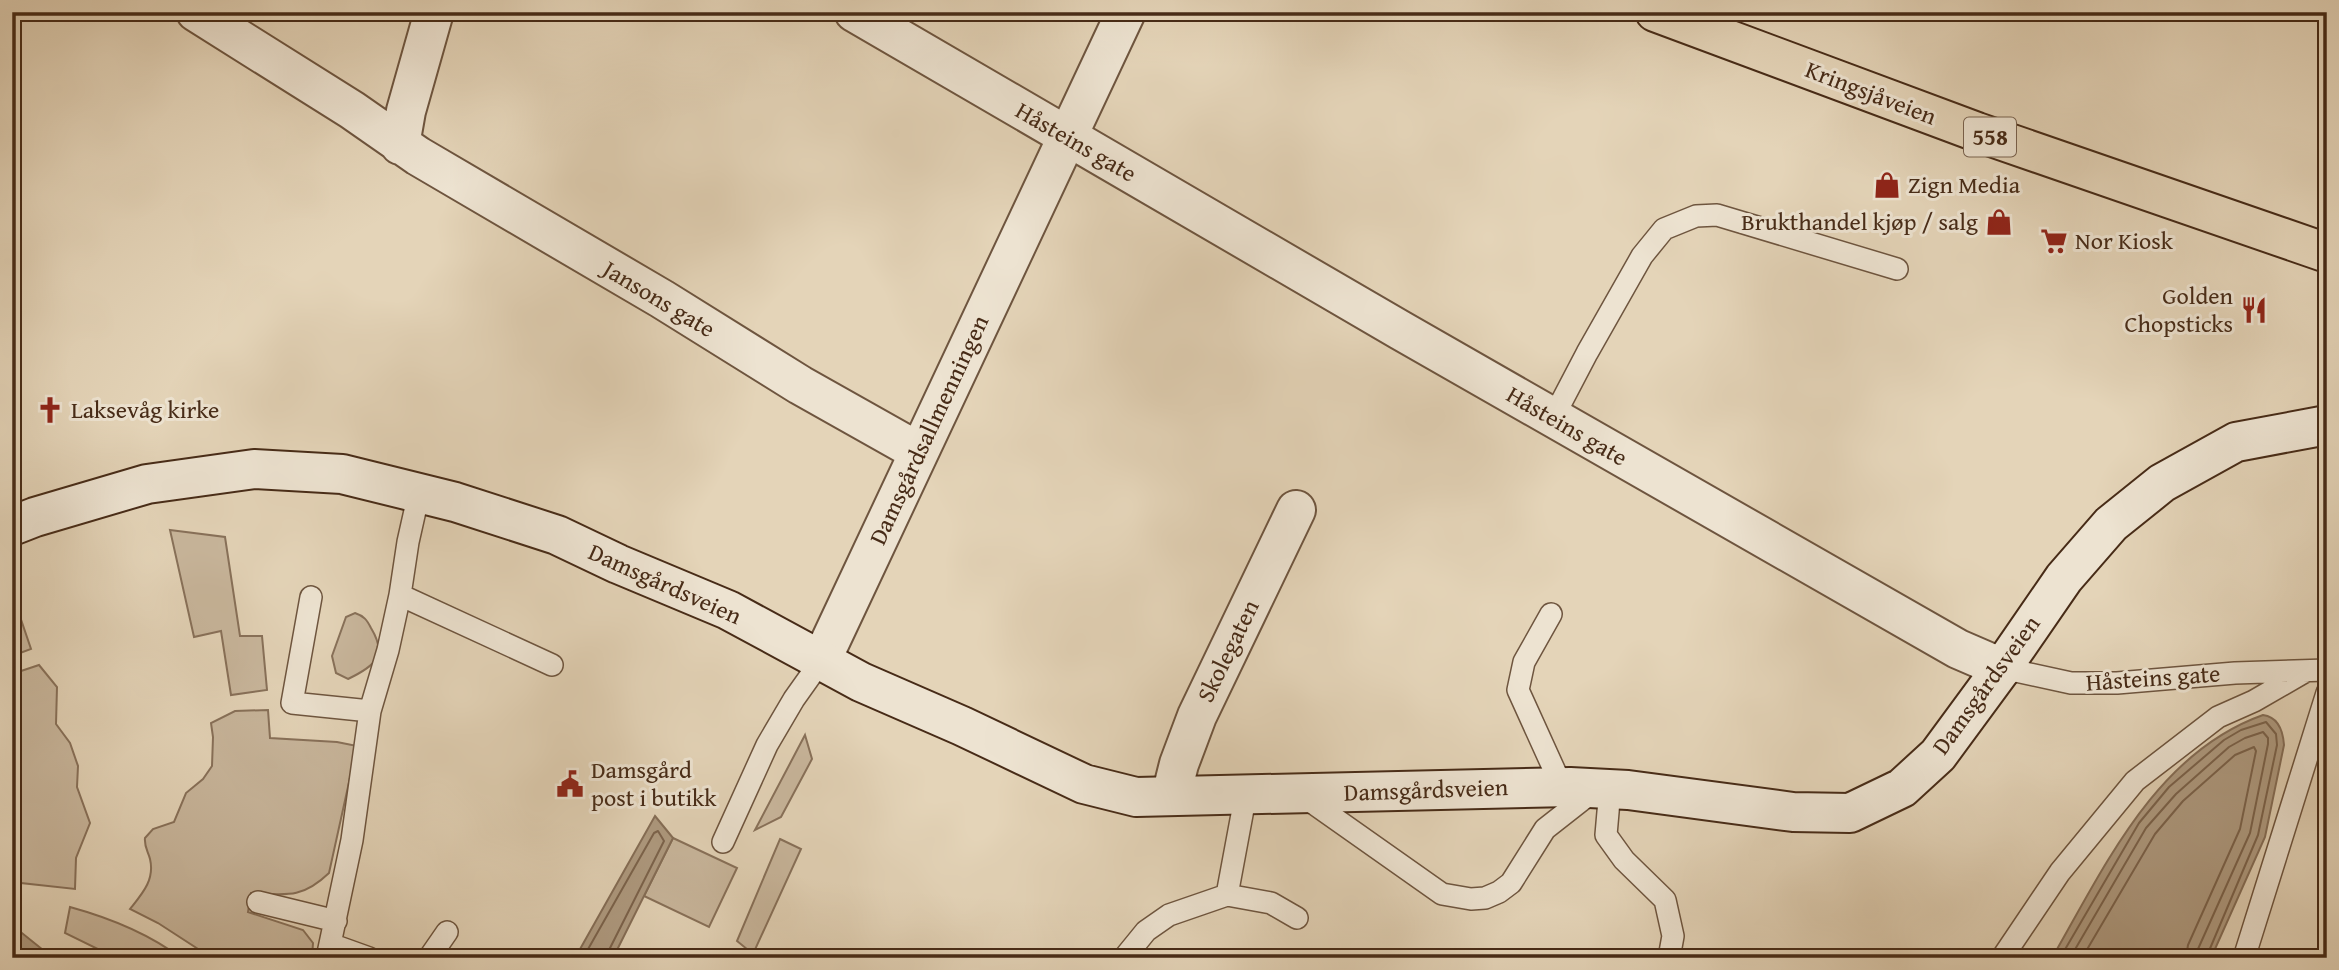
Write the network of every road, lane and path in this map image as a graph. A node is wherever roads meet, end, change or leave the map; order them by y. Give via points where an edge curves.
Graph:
1 (196, 12) edge
2 (434, 12) edge
3 (854, 12) edge
4 (1126, 12) edge
5 (1656, 12) edge
6 (1067, 137) junction
7 (400, 145) junction
8 (2327, 253) edge
9 (1897, 269) dead end
10 (1553, 418) junction
11 (2327, 425) edge
12 (919, 452) junction
13 (419, 493) junction
14 (1296, 510) dead end
15 (12, 526) edge
16 (401, 595) junction
17 (311, 597) dead end
18 (1551, 614) dead end
19 (821, 661) junction
20 (552, 665) dead end
21 (2002, 668) junction
22 (2316, 671) edge
23 (2327, 693) edge
24 (370, 711) junction
25 (1589, 788) junction
26 (1246, 793) junction
27 (1298, 793) junction
28 (1171, 796) junction
29 (723, 842) dead end
30 (1227, 895) junction
31 (258, 902) dead end
32 (1297, 918) dead end
33 (335, 921) junction
34 (447, 932) dead end
35 (329, 951) edge
36 (369, 958) edge
37 (429, 958) edge
38 (1124, 958) edge
39 (1669, 958) edge
40 (2003, 958) edge
41 (2244, 958) edge

1 - 7 street, Jansons gate
2 - 7 street
3 - 6 street, Håsteins gate
4 - 6 street, Damsgårdsallmenningen
5 - 8 main road, Kringsjåveien / 558 via 1977,132
6 - 10 street, Håsteins gate
6 - 12 street, Damsgårdsallmenningen
7 - 12 street, Jansons gate
9 - 10 lane via 1717,215 1696,216 1664,229 1642,256
10 - 21 street, Håsteins gate via 1958,649
11 - 21 street, Damsgårdsveien via 2236,442 2162,482 2111,524 2064,578
12 - 19 street, Damsgårdsallmenningen
13 - 15 street, Damsgårdsveien via 342,474 254,469 147,484
13 - 16 lane
13 - 19 street, Damsgårdsveien via 557,536 728,610
14 - 28 street, Skolegaten via 1197,716
16 - 20 lane
16 - 24 lane
17 - 24 lane via 292,703
18 - 25 lane via 1524,662 1518,690
19 - 28 street, Damsgårdsveien via 1084,784 1136,797
19 - 29 lane, Damsgårdsallmenningen via 767,745
21 - 22 lane, Håsteins gate via 2071,683
21 - 25 street, Damsgårdsveien via 1938,755 1902,788 1850,813 1793,812
22 - 40 lane via 2218,717 2135,781 2060,872
23 - 41 lane
24 - 33 lane
25 - 27 street, Damsgårdsveien
25 - 27 lane, Damsgårdsveien via 1545,829 1511,883 1492,895 1471,899 1442,894
25 - 39 lane via 1606,835 1665,900 1673,936
26 - 27 street, Damsgårdsveien
26 - 28 street, Damsgårdsveien
26 - 30 lane
30 - 32 lane via 1271,903
30 - 38 lane via 1169,915 1146,931
31 - 33 lane
33 - 35 lane
34 - 37 lane
35 - 36 lane

